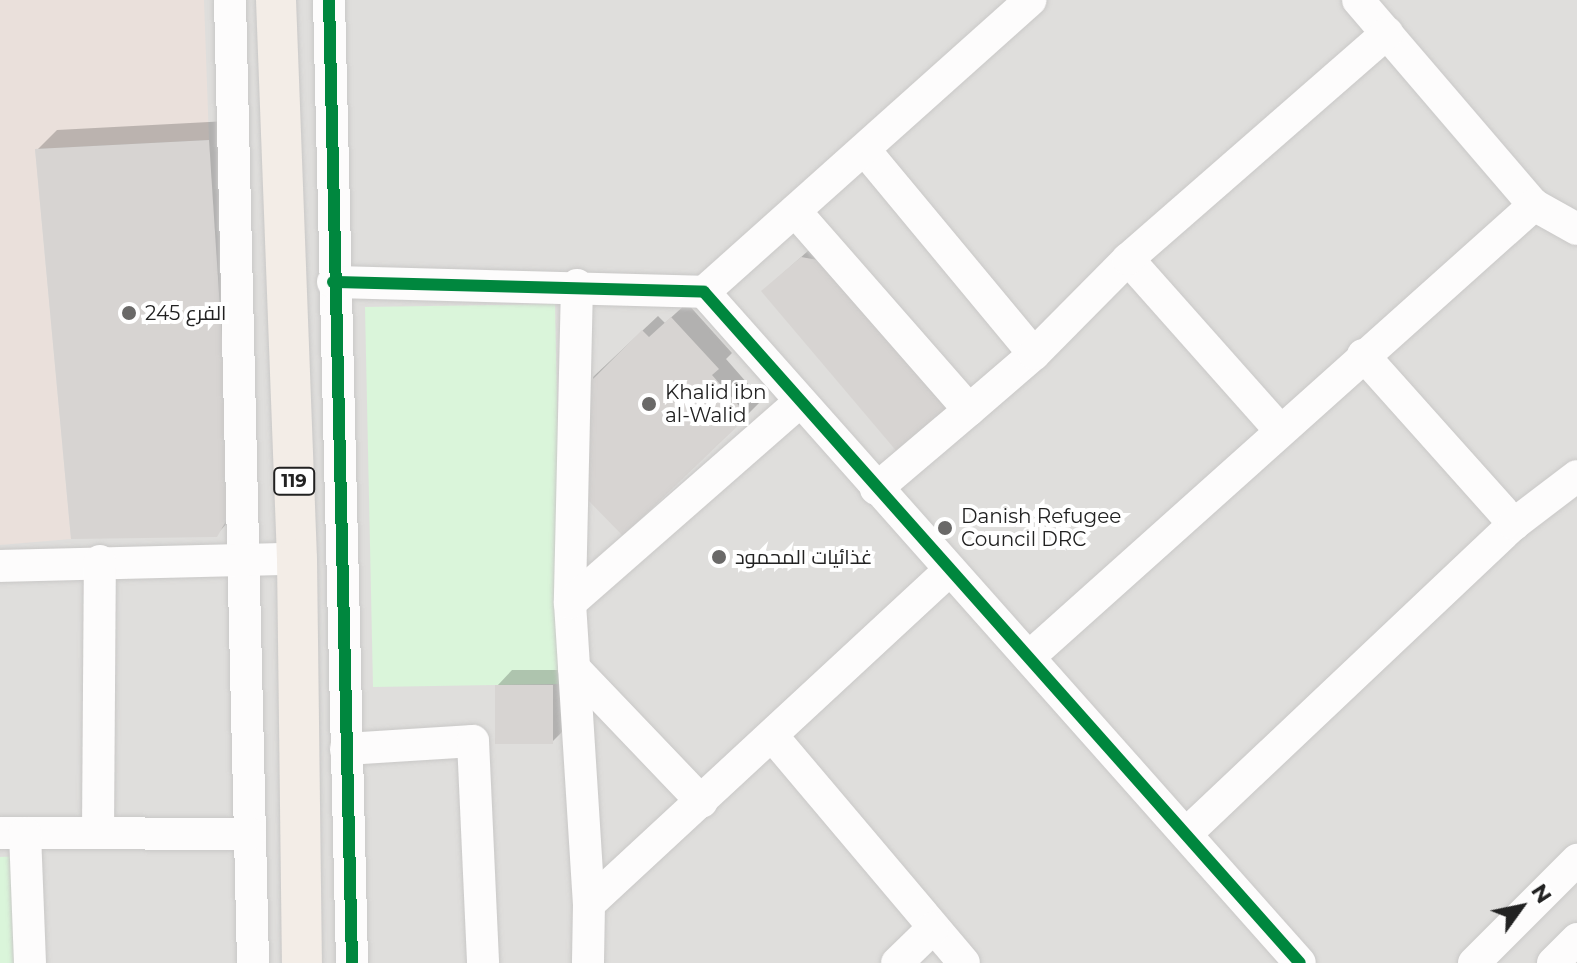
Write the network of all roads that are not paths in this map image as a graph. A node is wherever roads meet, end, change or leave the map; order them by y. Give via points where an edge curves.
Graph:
1 (230, 0) edge
2 (276, 0) edge
3 (329, 0) edge
4 (1358, 0) edge
5 (1023, 2) edge
6 (1387, 33) junction
7 (866, 152) junction
8 (1534, 205) junction
9 (795, 211) junction
10 (1577, 229) edge
11 (1128, 259) junction
12 (333, 282) junction
13 (577, 285) junction
14 (704, 292) junction
15 (1034, 354) junction
16 (1363, 355) junction
17 (800, 402) junction
18 (969, 410) junction
19 (1280, 430) junction
20 (1577, 476) edge
21 (876, 489) junction
22 (1514, 524) junction
23 (246, 558) junction
24 (297, 559) junction
25 (100, 561) junction
26 (0, 566) edge
27 (948, 571) junction
28 (570, 603) junction
29 (1029, 657) junction
30 (574, 668) junction
31 (774, 738) junction
32 (346, 749) junction
33 (702, 802) junction
34 (98, 832) junction
35 (12, 833) edge
36 (1187, 833) junction
37 (250, 834) junction
38 (1577, 860) edge
39 (589, 904) junction
40 (933, 928) junction
41 (1577, 939) edge
42 (30, 963) edge
43 (253, 963) edge
44 (302, 963) edge
45 (352, 963) edge
46 (483, 963) edge
47 (588, 963) edge
48 (897, 963) edge
49 (964, 963) edge
50 (1300, 963) edge
51 (1474, 963) edge
52 (1553, 963) edge

1 - 23 street
2 - 24 main road, 119
3 - 12 street
4 - 6 street
5 - 7 street
6 - 8 street
6 - 11 street
7 - 9 street
7 - 15 street
8 - 10 street
8 - 16 street
9 - 14 street
9 - 18 street
11 - 15 street
11 - 19 street
12 - 13 street
12 - 32 street
13 - 14 street
13 - 28 street
14 - 17 street
15 - 18 street
16 - 19 street
16 - 22 street
17 - 21 street
17 - 28 street
18 - 21 street
19 - 29 street
20 - 22 street
21 - 27 street
22 - 36 street
23 - 24 street
23 - 25 street
23 - 37 street
24 - 44 main road, 119
25 - 26 street
25 - 34 street
27 - 29 street
27 - 31 street
28 - 30 street
29 - 36 street
30 - 33 street
30 - 39 street
31 - 33 street
31 - 40 street
32 - 45 street
32 - 46 street via 473,741
33 - 39 street
34 - 35 street
34 - 37 street
35 - 42 street
36 - 50 street
37 - 43 street
38 - 51 street
39 - 47 street
40 - 48 street
40 - 49 street
41 - 52 street

